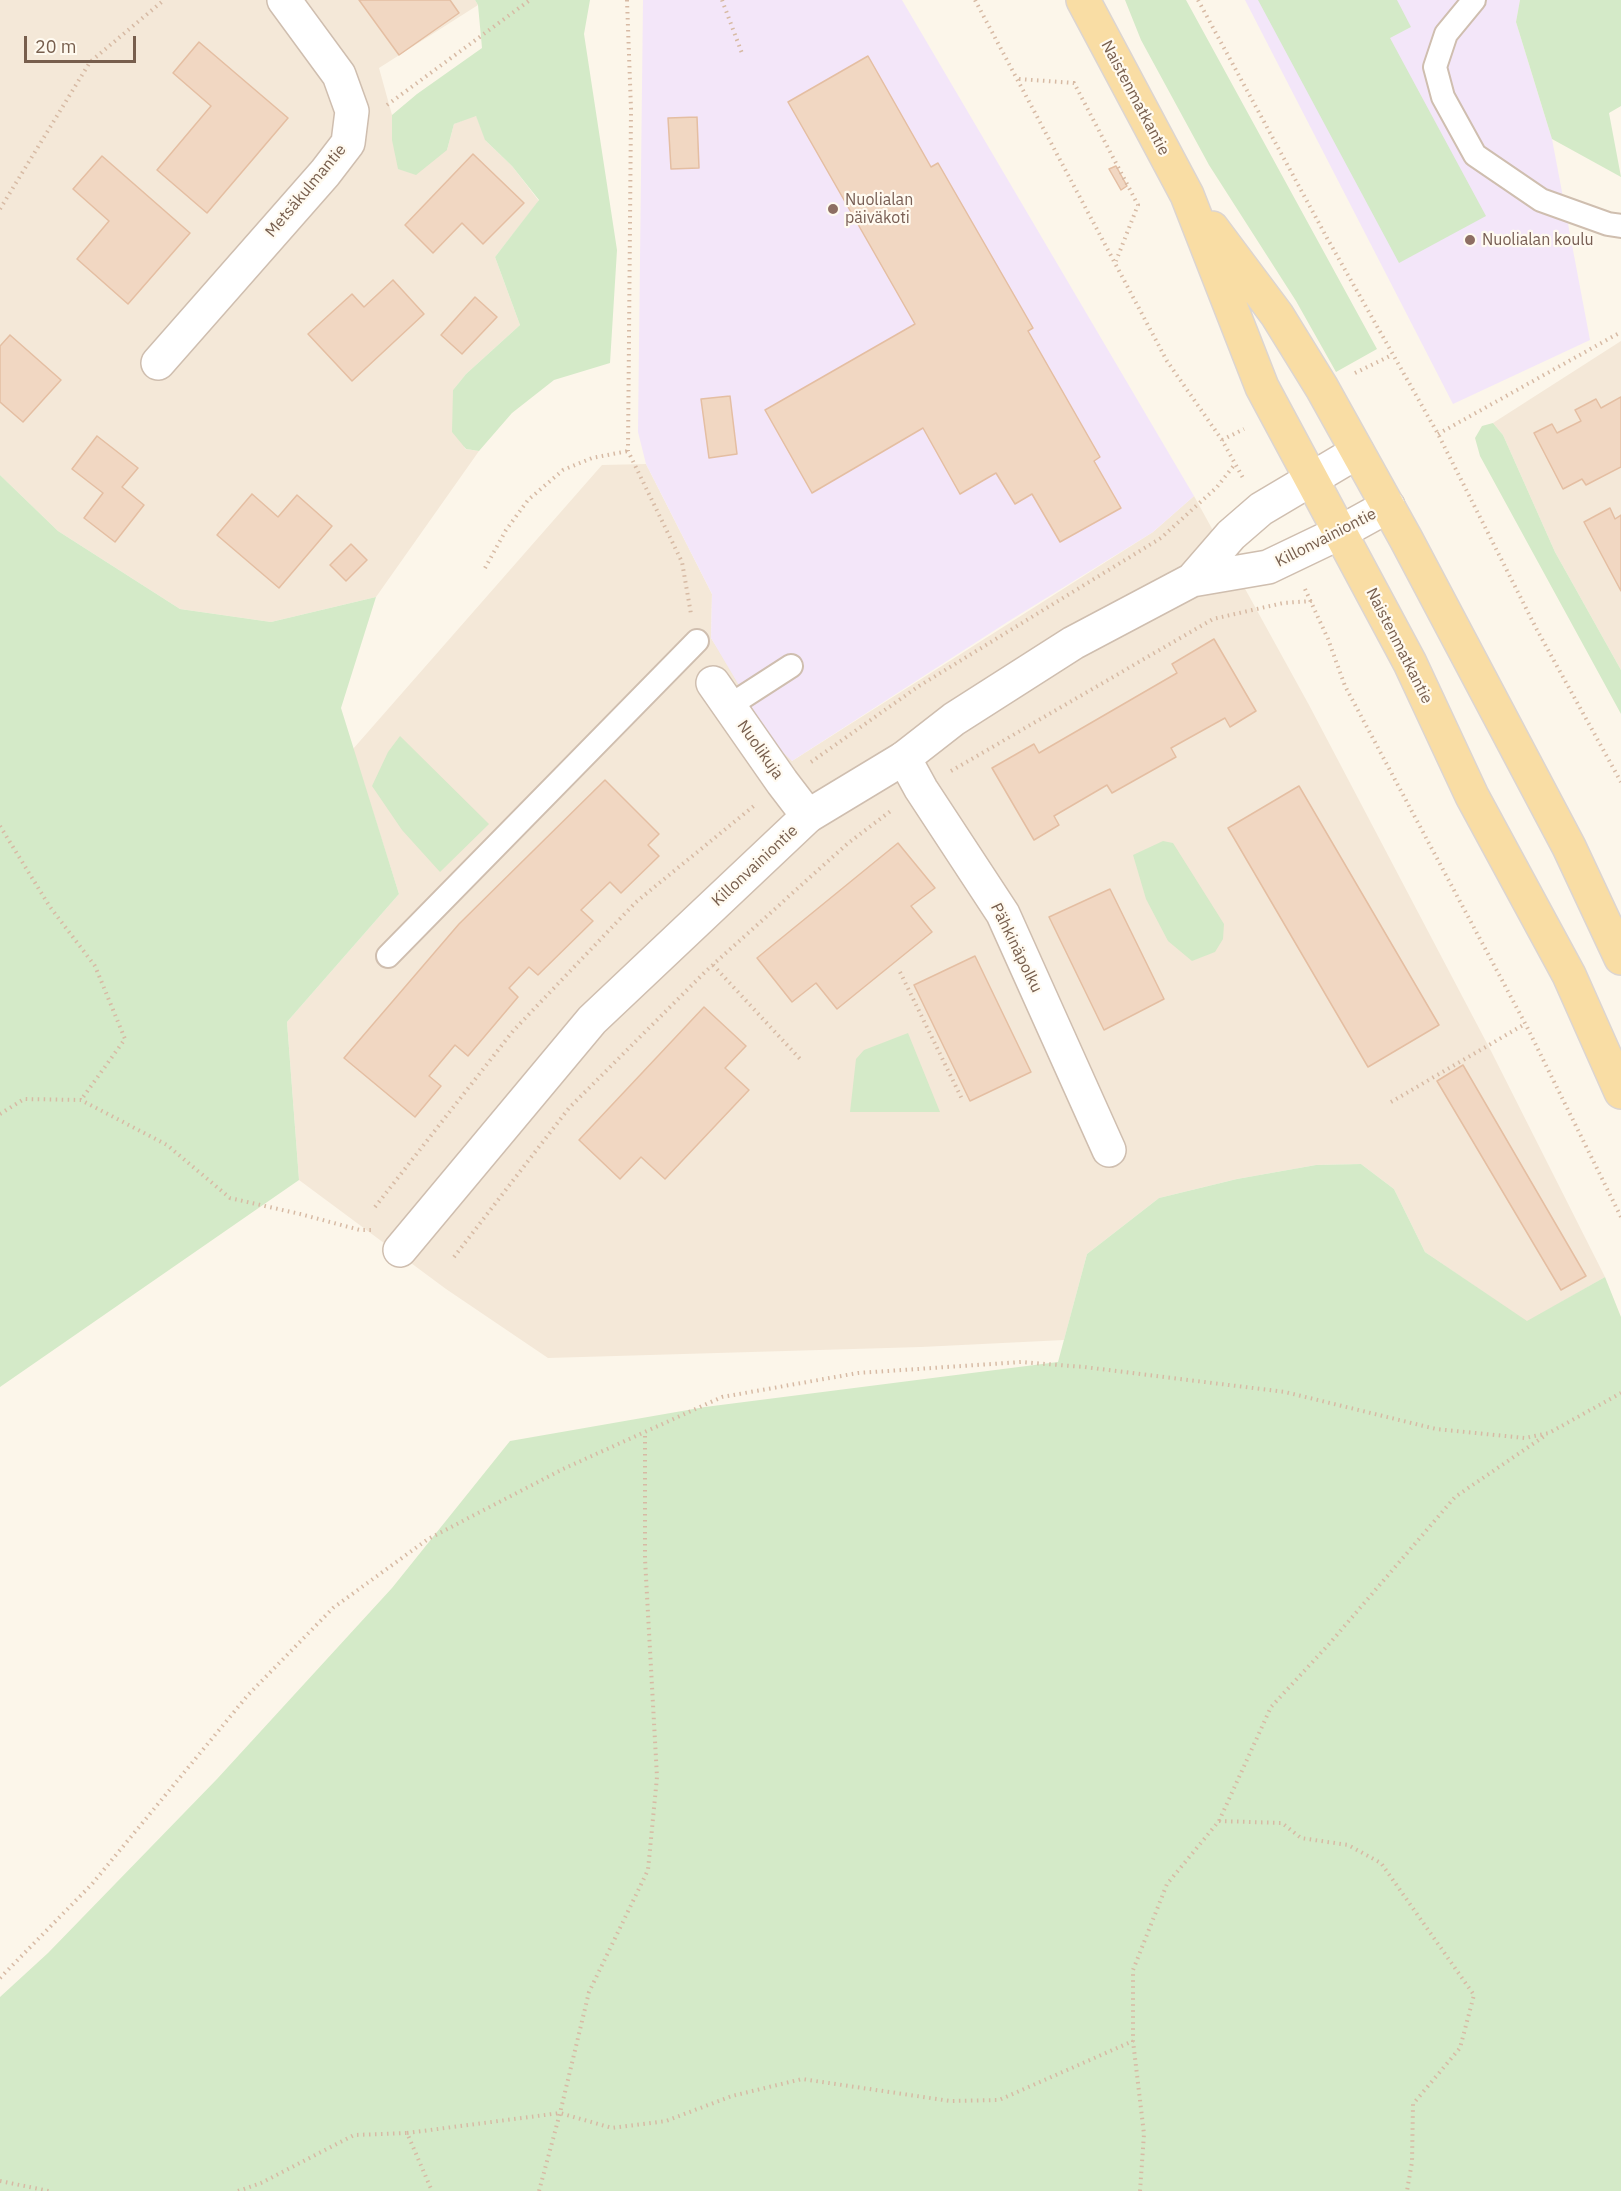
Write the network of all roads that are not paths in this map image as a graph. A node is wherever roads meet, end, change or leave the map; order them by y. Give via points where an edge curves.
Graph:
1 (284, 0) edge
2 (1083, 0) edge
3 (1474, 0) edge
4 (1187, 195) junction
5 (1621, 226) edge
6 (158, 363) dead end
7 (1357, 452) junction
8 (1310, 478) junction
9 (1388, 506) junction
10 (1339, 533) junction
11 (1192, 580) junction
12 (697, 641) road end
13 (791, 666) dead end
14 (721, 694) joint
15 (904, 758) junction
16 (808, 816) junction
17 (388, 956) dead end
18 (1621, 958) edge
19 (1621, 1092) edge
20 (1108, 1150) dead end
21 (400, 1250) dead end

1 - 6 street, Metsäkulmantie via 339,75 352,111 348,143
2 - 4 main road, Naistenmatkantie
3 - 5 lane via 1446,34 1435,66 1443,97 1475,154 1541,200
4 - 7 main road, Naistenmatkantie via 1277,315
4 - 8 main road, Naistenmatkantie via 1262,387
7 - 8 street, Killonvainiontie
7 - 9 main road, Naistenmatkantie
8 - 10 main road, Naistenmatkantie
8 - 11 street, Killonvainiontie via 1261,509 1231,535
9 - 10 street, Killonvainiontie
9 - 18 main road, Naistenmatkantie via 1569,847
10 - 11 street, Killonvainiontie via 1268,567
10 - 19 main road, Naistenmatkantie via 1410,663 1472,796 1569,975
11 - 15 street, Killonvainiontie via 1018,676 954,718
12 - 17 lane
13 - 14 lane
14 - 16 street, Nuolikuja
15 - 16 street, Killonvainiontie
15 - 20 street, Pähkinäpolku via 1003,914
16 - 21 street, Killonvainiontie via 592,1020

